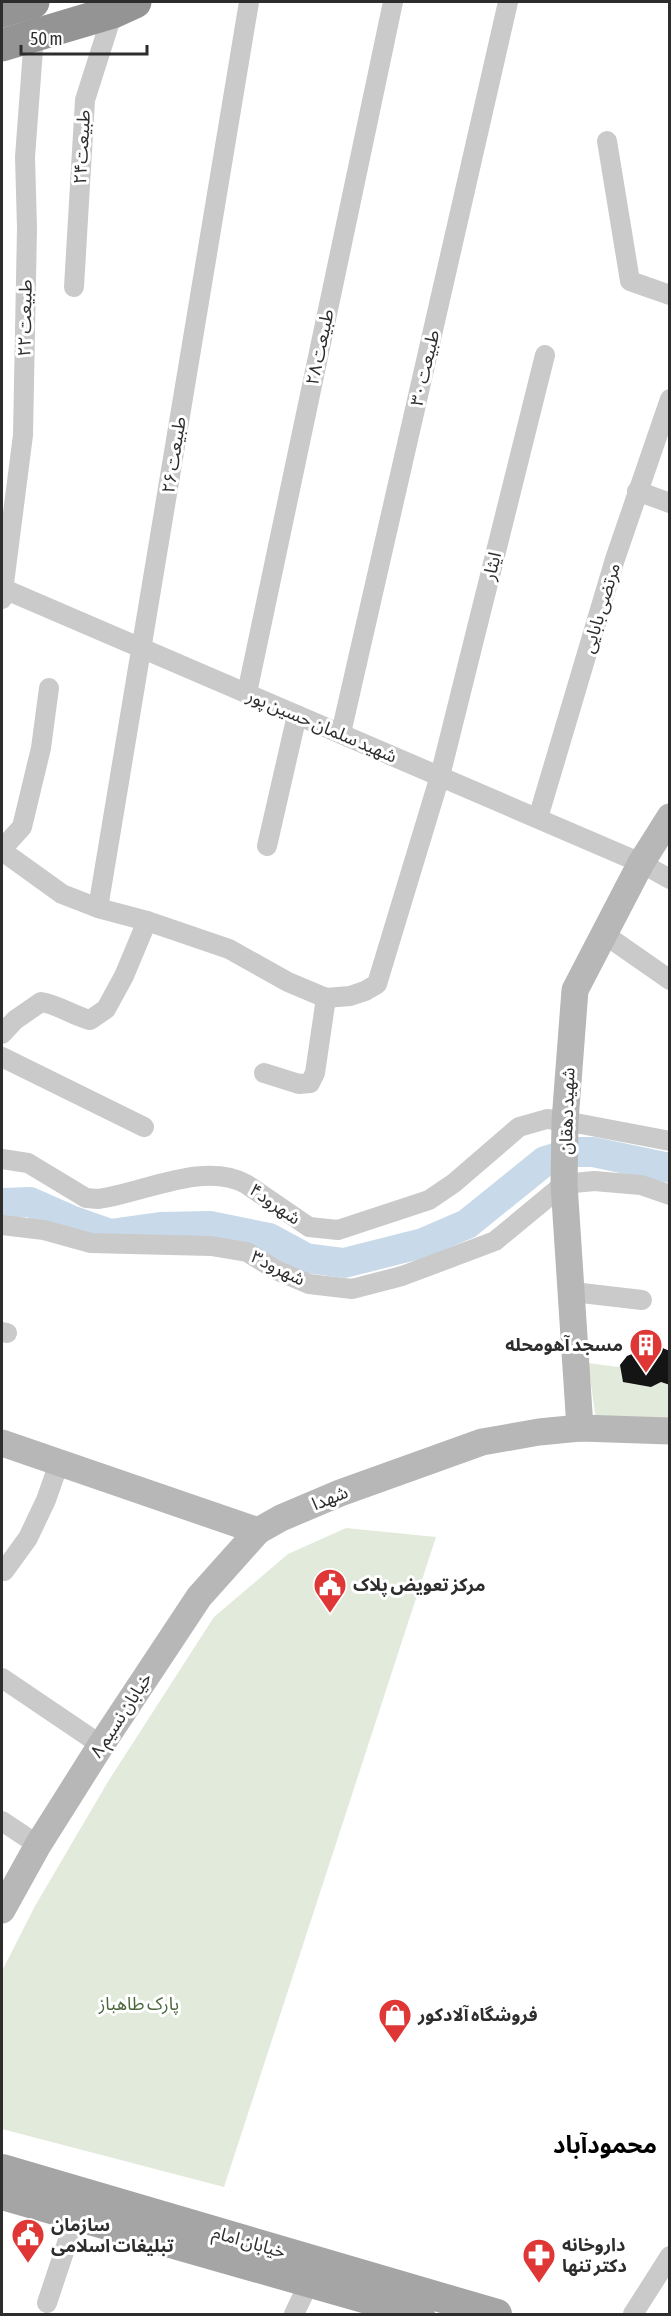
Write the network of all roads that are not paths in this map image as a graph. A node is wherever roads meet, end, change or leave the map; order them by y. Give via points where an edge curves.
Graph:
1 (33, 2) edge
2 (249, 2) edge
3 (393, 2) edge
4 (508, 2) edge
5 (124, 7) edge
6 (2, 11) edge
7 (34, 36) junction
8 (2, 45) edge
9 (607, 141) dead end
10 (74, 287) dead end
11 (669, 295) edge
12 (545, 355) dead end
13 (669, 399) edge
14 (637, 491) junction
15 (669, 503) edge
16 (3, 594) edge
17 (142, 648) junction
18 (50, 688) dead end
19 (247, 693) junction
20 (297, 715) junction
21 (340, 734) junction
22 (440, 776) junction
23 (669, 817) edge
24 (538, 818) junction
25 (267, 846) dead end
26 (2, 850) edge
27 (640, 863) junction
28 (669, 879) edge
29 (98, 908) junction
30 (147, 921) junction
31 (604, 934) junction
32 (669, 980) edge
33 (326, 998) junction
34 (2, 1034) edge
35 (2, 1057) edge
36 (264, 1073) dead end
37 (565, 1121) junction
38 (144, 1127) dead end
39 (669, 1141) edge
40 (2, 1159) edge
41 (564, 1184) junction
42 (669, 1195) edge
43 (2, 1225) edge
44 (573, 1292) junction
45 (642, 1300) dead end
46 (580, 1428) junction
47 (669, 1431) edge
48 (2, 1443) edge
49 (60, 1462) junction
50 (258, 1531) junction
51 (4, 1571) dead end
52 (2, 1678) edge
53 (101, 1745) junction
54 (2, 1821) edge
55 (38, 1845) junction
56 (2, 1910) edge
57 (2, 2169) edge
58 (2, 2195) edge
59 (76, 2216) junction
60 (669, 2256) edge
61 (269, 2259) junction
62 (312, 2272) junction
63 (47, 2303) dead end
64 (294, 2314) edge
65 (420, 2314) edge
66 (497, 2314) edge
67 (633, 2314) edge

1 - 6 highway
2 - 17 street, طبیعت ۲۶
3 - 19 street, طبیعت ۲۸
4 - 21 street, طبیعت ۳۰
5 - 7 highway
5 - 10 street, طبیعت۲۴ via 85,100
7 - 8 highway
7 - 16 street, طبیعت ۲۲ via 25,157 23,435
9 - 11 street via 630,281
12 - 22 street, ایثار
13 - 14 street, مرتضی بابایی
14 - 15 street
14 - 24 street, مرتضی بابایی
16 - 17 street, شهید سلمان حسین پور
17 - 19 street, شهید سلمان حسین پور
17 - 29 street, طبیعت ۲۶
18 - 26 street via 41,748 22,826
19 - 20 street, شهید سلمان حسین پور
20 - 21 street, شهید سلمان حسین پور
20 - 25 street
21 - 22 street, شهید سلمان حسین پور
22 - 24 street, شهید سلمان حسین پور
22 - 33 street, ایثار via 377,984 350,996
23 - 27 street, شهید دهقان
24 - 27 street, شهید سلمان حسین پور
26 - 29 street via 62,894
27 - 28 street, شهید سلمان حسین پور
27 - 31 street, شهید دهقان
29 - 30 street
30 - 33 street via 230,950
30 - 34 street via 106,1009 90,1020 41,1002
31 - 32 street
31 - 37 street, شهید دهقان via 575,990
33 - 36 street via 315,1074 310,1083 298,1084
35 - 38 street
37 - 39 street, شهرود۴
37 - 40 street, شهرود۴ via 547,1119 519,1126 429,1200 338,1230 309,1227 236,1178 190,1178 98,1199 86,1198 28,1163
37 - 41 street, شهید دهقان
41 - 42 street via 594,1181 641,1185
41 - 43 street, شهرود۳ via 495,1241 402,1276 352,1289 309,1284 246,1252 211,1246 91,1243 44,1230
41 - 44 street, شهید دهقان
44 - 45 street
44 - 46 street, شهید دهقان
46 - 47 street, شهدا
46 - 50 street, شهدا via 482,1442 340,1493
48 - 49 street
49 - 50 street
49 - 51 street via 28,1538
50 - 53 street, خیابان نسیم ۸ via 199,1597
52 - 53 street
53 - 55 street, خیابان نسیم ۸
54 - 55 street
55 - 56 street, خیابان نسیم ۸
57 - 61 main road, خیابان امام
58 - 59 main road, خیابان امام
59 - 61 main road, خیابان امام
59 - 63 street
60 - 67 street
61 - 62 main road, خیابان امام
62 - 64 street
62 - 65 main road, خیابان امام
62 - 66 main road, خیابان امام

